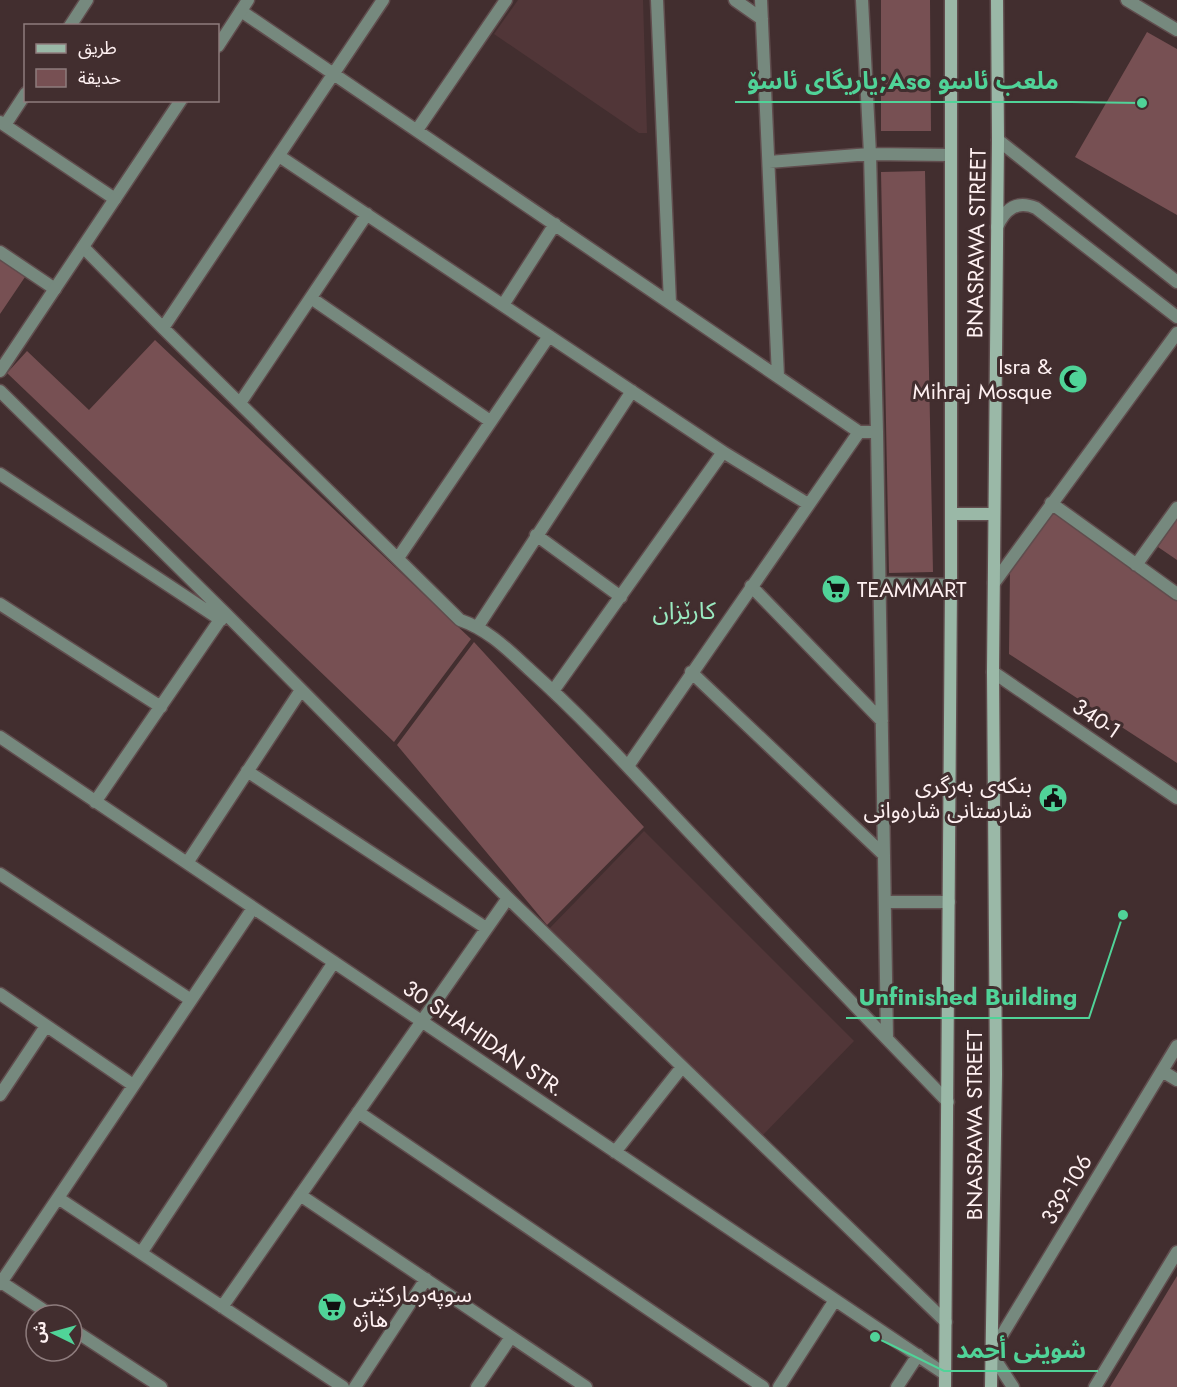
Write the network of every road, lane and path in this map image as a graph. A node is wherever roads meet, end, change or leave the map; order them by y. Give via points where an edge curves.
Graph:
1 (87, 0) edge
2 (383, 0) edge
3 (506, 0) edge
4 (657, 0) edge
5 (735, 0) edge
6 (761, 0) edge
7 (862, 0) edge
8 (951, 0) edge
9 (997, 0) edge
10 (1127, 0) edge
11 (245, 5) edge
12 (762, 19) junction
13 (71, 24) edge
14 (1177, 30) edge
15 (219, 44) edge
16 (335, 74) junction
17 (24, 96) edge
18 (180, 102) edge
19 (2, 123) edge
20 (417, 130) junction
21 (998, 140) junction
22 (870, 154) junction
23 (950, 155) junction
24 (279, 156) junction
25 (769, 162) junction
26 (115, 199) junction
27 (367, 214) junction
28 (555, 224) junction
29 (996, 228) junction
30 (83, 247) junction
31 (0, 252) edge
32 (1177, 282) edge
33 (54, 289) junction
34 (311, 298) junction
35 (670, 303) junction
36 (503, 305) junction
37 (1177, 317) edge
38 (163, 328) junction
39 (1177, 333) edge
40 (549, 336) junction
41 (0, 371) edge
42 (778, 376) junction
43 (632, 391) junction
44 (0, 392) edge
45 (240, 403) junction
46 (490, 421) junction
47 (859, 432) junction
48 (877, 432) junction
49 (723, 452) junction
50 (0, 474) edge
51 (1051, 503) junction
52 (808, 504) junction
53 (1177, 508) edge
54 (951, 514) junction
55 (994, 514) junction
56 (536, 535) junction
57 (398, 558) junction
58 (1136, 565) junction
59 (878, 583) junction
60 (994, 583) junction
61 (951, 585) junction
62 (751, 586) junction
63 (1177, 594) edge
64 (621, 597) junction
65 (0, 603) edge
66 (223, 616) junction
67 (478, 626) junction
68 (691, 672) junction
69 (993, 672) junction
70 (301, 690) junction
71 (553, 691) junction
72 (161, 707) junction
73 (882, 721) junction
74 (2, 742) edge
75 (628, 766) junction
76 (247, 771) junction
77 (1177, 798) edge
78 (95, 802) junction
79 (884, 855) junction
80 (187, 863) junction
81 (0, 874) edge
82 (508, 898) junction
83 (886, 902) junction
84 (949, 902) junction
85 (253, 908) junction
86 (486, 928) junction
87 (334, 962) junction
88 (0, 994) edge
89 (191, 1000) junction
90 (421, 1021) junction
91 (46, 1026) junction
92 (887, 1039) junction
93 (1177, 1046) edge
94 (682, 1067) junction
95 (1162, 1071) junction
96 (1177, 1080) edge
97 (134, 1085) junction
98 (0, 1095) edge
99 (948, 1102) junction
100 (358, 1112) junction
101 (615, 1152) junction
102 (300, 1195) junction
103 (58, 1198) junction
104 (1177, 1252) edge
105 (141, 1253) junction
106 (426, 1279) junction
107 (1, 1283) edge
108 (835, 1300) junction
109 (32, 1303) edge
110 (222, 1307) junction
111 (946, 1322) junction
112 (511, 1336) junction
113 (84, 1337) edge
114 (991, 1353) junction
115 (918, 1355) junction
116 (945, 1374) junction
117 (161, 1387) edge
118 (343, 1387) edge
119 (355, 1387) edge
120 (477, 1387) edge
121 (586, 1387) edge
122 (763, 1387) edge
123 (779, 1387) edge
124 (897, 1387) edge
125 (945, 1387) edge
126 (991, 1387) edge
127 (1013, 1387) edge
128 (1095, 1387) edge

1 - 13 street
2 - 16 street
3 - 20 street
4 - 35 street
5 - 12 street
6 - 12 street
7 - 22 street
8 - 23 main road, BNASRAWA STREET
9 - 21 main road, BNASRAWA STREET
10 - 14 street
11 - 15 street
11 - 16 street
12 - 25 street
16 - 20 street
16 - 24 street
17 - 19 street
18 - 26 street
19 - 26 street
20 - 28 street
21 - 29 main road, BNASRAWA STREET
21 - 32 street
22 - 23 street
22 - 25 street
22 - 48 street
23 - 54 main road, BNASRAWA STREET
24 - 27 street
24 - 38 street
25 - 42 street
26 - 30 street
27 - 34 street
27 - 36 street
28 - 35 street
28 - 36 street
29 - 37 street via 1008,209 1018,204 1036,208
29 - 55 main road, BNASRAWA STREET
30 - 33 street
30 - 38 street
31 - 33 street
33 - 41 street
34 - 45 street
34 - 46 street
35 - 42 street
36 - 40 street
38 - 45 street
39 - 51 street
40 - 43 street
40 - 46 street
42 - 47 street
43 - 49 street
43 - 56 street
44 - 66 street
45 - 57 street
46 - 57 street
47 - 48 street
47 - 52 street
48 - 59 street
49 - 52 street
49 - 64 street
50 - 66 street
51 - 58 street
51 - 60 street
52 - 62 street
53 - 58 street
54 - 55 main road
54 - 61 main road, BNASRAWA STREET
55 - 60 main road, BNASRAWA STREET
56 - 64 street
56 - 67 street
57 - 67 street via 460,620
58 - 63 street
59 - 61 street
59 - 73 street
60 - 69 main road, BNASRAWA STREET
61 - 84 main road, BNASRAWA STREET
62 - 68 street
62 - 73 street
64 - 71 street
65 - 72 street
66 - 70 street
66 - 72 street
67 - 71 street
68 - 75 street
68 - 79 street
69 - 77 street, 340-1
69 - 114 main road, BNASRAWA STREET via 996,1074
70 - 76 street
70 - 82 street
71 - 75 street
72 - 78 street
73 - 79 street
74 - 78 street, 30 SHAHIDAN STR.
75 - 92 street
76 - 80 street
76 - 86 street
78 - 80 street, 30 SHAHIDAN STR.
79 - 83 street
80 - 85 street, 30 SHAHIDAN STR.
81 - 89 street
82 - 86 street
82 - 94 street
83 - 84 street
83 - 92 street
84 - 99 main road, BNASRAWA STREET
85 - 87 street, 30 SHAHIDAN STR.
85 - 89 street
86 - 90 street
87 - 90 street, 30 SHAHIDAN STR.
87 - 105 street
88 - 91 street
89 - 97 street
90 - 100 street
90 - 101 street, 30 SHAHIDAN STR.
91 - 97 street
91 - 98 street
92 - 99 street
93 - 95 street, 339-106
94 - 101 street
94 - 111 street
95 - 96 street
95 - 114 street, 339-106
97 - 103 street
99 - 111 main road, BNASRAWA STREET
100 - 102 street
100 - 122 street
101 - 108 street, 30 SHAHIDAN STR.
102 - 106 street
102 - 110 street
103 - 105 street
103 - 107 street
104 - 128 street
105 - 110 street
106 - 112 street
106 - 119 street
107 - 109 street
108 - 115 street, 30 SHAHIDAN STR.
108 - 123 street
110 - 118 street
111 - 116 main road, BNASRAWA STREET
112 - 120 street
112 - 121 street
113 - 117 street
114 - 126 main road, BNASRAWA STREET
114 - 127 street
115 - 116 street, 30 SHAHIDAN STR.
115 - 124 street
116 - 125 main road, BNASRAWA STREET

